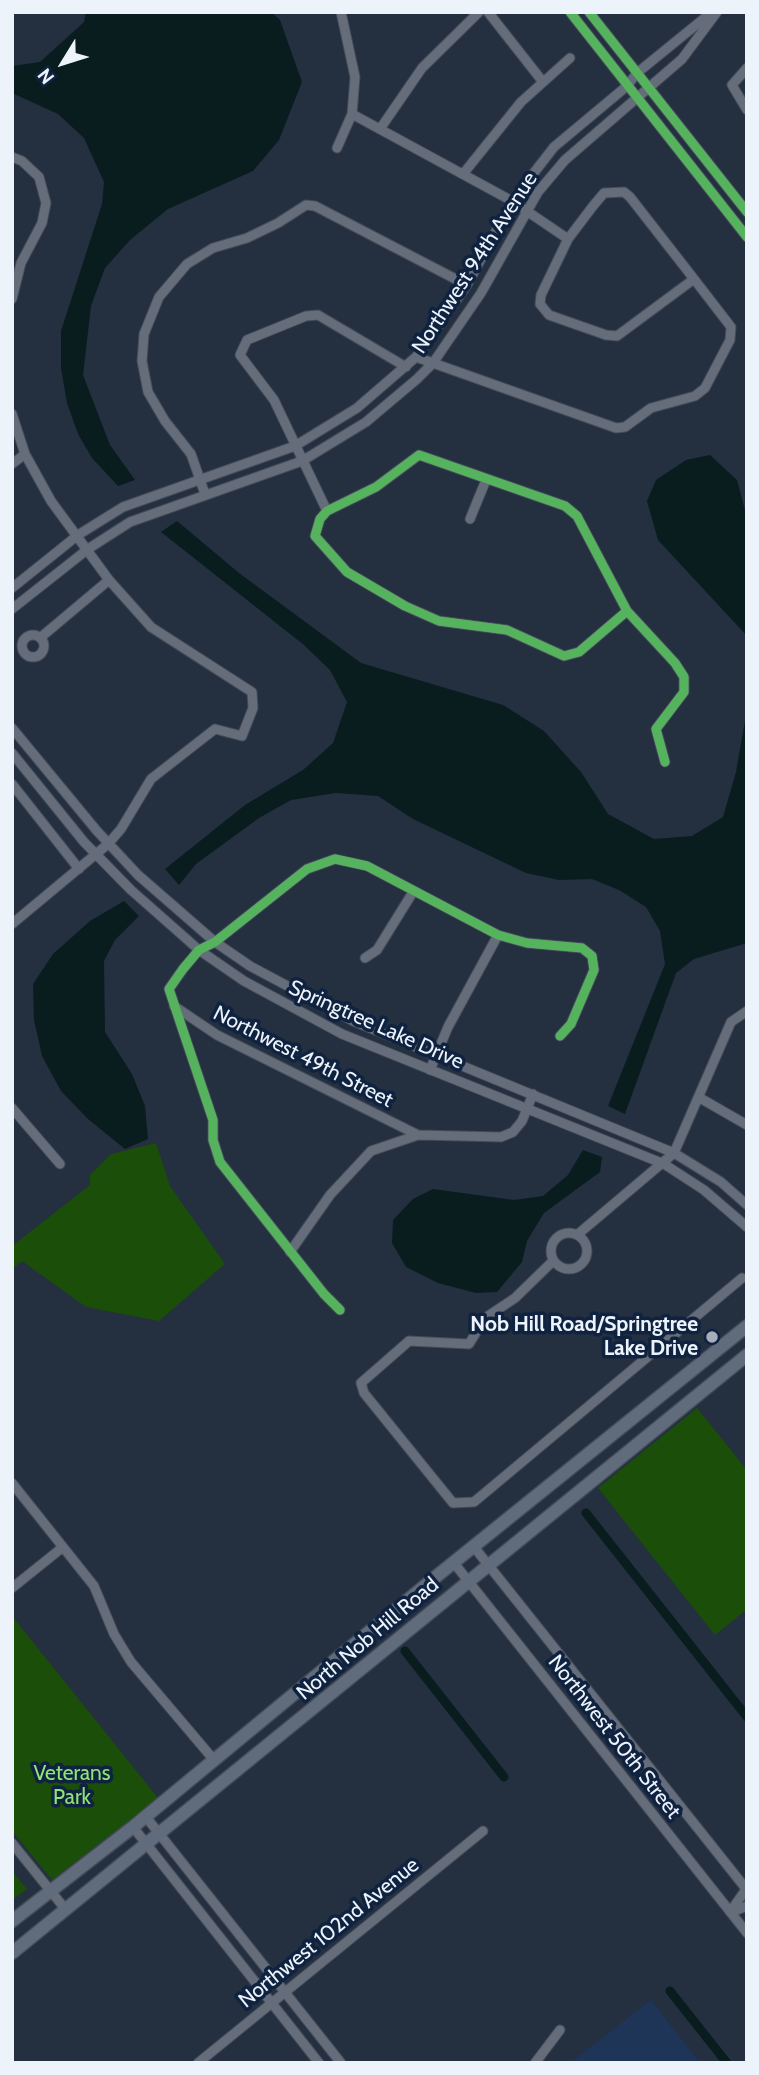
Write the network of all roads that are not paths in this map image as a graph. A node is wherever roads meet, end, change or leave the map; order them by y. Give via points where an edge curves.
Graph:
1 (479, 12) edge
2 (488, 12) edge
3 (569, 12) edge
4 (589, 12) edge
5 (715, 12) edge
6 (341, 13) edge
7 (570, 58) dead end
8 (747, 68) edge
9 (637, 73) junction
10 (543, 82) junction
11 (627, 86) junction
12 (649, 88) junction
13 (637, 99) junction
14 (747, 110) edge
15 (352, 114) junction
16 (380, 129) junction
17 (337, 148) dead end
18 (12, 157) edge
19 (463, 174) junction
20 (512, 201) junction
21 (526, 210) junction
22 (747, 212) edge
23 (747, 237) edge
24 (568, 239) junction
25 (694, 279) junction
26 (467, 285) junction
27 (12, 299) edge
28 (416, 357) junction
29 (433, 363) junction
30 (406, 367) junction
31 (12, 414) edge
32 (295, 446) junction
33 (24, 454) junction
34 (302, 461) junction
35 (12, 464) edge
36 (200, 477) junction
37 (486, 480) junction
38 (205, 494) junction
39 (327, 511) junction
40 (470, 519) dead end
41 (78, 535) junction
42 (88, 548) junction
43 (109, 580) junction
44 (12, 588) edge
45 (12, 609) edge
46 (627, 611) junction
47 (40, 638) dead end
48 (12, 728) edge
49 (12, 753) edge
50 (665, 762) dead end
51 (12, 784) edge
52 (108, 844) junction
53 (96, 854) junction
54 (79, 869) junction
55 (413, 892) junction
56 (12, 924) edge
57 (498, 935) junction
58 (215, 942) junction
59 (199, 950) junction
60 (365, 958) dead end
61 (174, 1006) junction
62 (747, 1011) edge
63 (561, 1036) dead end
64 (436, 1055) junction
65 (430, 1070) junction
66 (533, 1094) junction
67 (700, 1098) junction
68 (12, 1108) edge
69 (528, 1110) junction
70 (747, 1125) edge
71 (418, 1135) junction
72 (674, 1153) junction
73 (60, 1164) dead end
74 (664, 1164) junction
75 (747, 1205) edge
76 (747, 1227) edge
77 (577, 1235) junction
78 (290, 1252) junction
79 (553, 1261) junction
80 (742, 1278) dead end
81 (341, 1310) dead end
82 (747, 1326) edge
83 (747, 1355) edge
84 (12, 1483) edge
85 (474, 1547) junction
86 (62, 1548) junction
87 (454, 1563) junction
88 (490, 1566) junction
89 (469, 1581) junction
90 (12, 1588) edge
91 (214, 1760) junction
92 (146, 1817) junction
93 (133, 1827) junction
94 (483, 1831) dead end
95 (160, 1835) junction
96 (12, 1843) edge
97 (147, 1845) junction
98 (746, 1889) edge
99 (52, 1892) junction
100 (747, 1906) edge
101 (66, 1910) junction
102 (730, 1912) junction
103 (12, 1921) edge
104 (747, 1933) edge
105 (12, 1953) edge
106 (285, 1992) junction
107 (272, 2003) junction
108 (560, 2030) dead end
109 (198, 2063) edge
110 (320, 2063) edge
111 (341, 2063) edge
112 (536, 2063) edge

1 - 16 street via 422,68
2 - 10 street
3 - 11 street
4 - 9 street
5 - 9 street, Northwest 94th Avenue
5 - 12 street, Northwest 94th Avenue via 682,59
6 - 15 street via 355,77
7 - 10 street
8 - 14 street via 732,85
9 - 11 street, Northwest 94th Avenue
9 - 12 street
10 - 19 street via 494,132
11 - 13 street
11 - 20 street, Northwest 94th Avenue via 554,148
12 - 13 street, Northwest 94th Avenue
12 - 22 street
13 - 21 street, Northwest 94th Avenue via 565,160
13 - 23 street
15 - 16 street
15 - 17 street
16 - 19 street
18 - 27 street via 39,177 46,203 42,223 21,263
19 - 20 street
20 - 21 street
20 - 26 street, Northwest 94th Avenue
21 - 24 street
21 - 29 street, Northwest 94th Avenue via 481,293
24 - 25 street via 604,193 615,192 630,197
24 - 25 street via 540,304 549,315 606,335 617,336
25 - 29 street via 730,327 730,340 705,388 695,396 651,408 625,427 616,428
26 - 28 street, Northwest 94th Avenue
26 - 36 street via 306,205 278,223 213,248 187,264 159,297 144,334 142,361 148,393 191,454
28 - 29 street
28 - 30 street, Northwest 94th Avenue
29 - 34 street, Northwest 94th Avenue via 366,422
30 - 32 street, Northwest 94th Avenue via 357,408
30 - 32 street via 318,315 247,340 240,355 274,400
31 - 33 street
32 - 34 street
32 - 36 street, Northwest 94th Avenue
33 - 35 street
33 - 41 street via 51,502
34 - 38 street, Northwest 94th Avenue
34 - 39 street
36 - 38 street
36 - 41 street, Northwest 94th Avenue via 123,507
37 - 39 street via 419,455 376,487
37 - 40 street
37 - 46 street via 565,506 576,516
38 - 42 street, Northwest 94th Avenue via 130,522
39 - 46 street via 315,536 347,572 439,621 507,630 564,656 579,652
41 - 42 street
41 - 44 street, Northwest 94th Avenue
42 - 43 street
42 - 45 street, Northwest 94th Avenue
43 - 47 street
43 - 52 street via 151,626 252,692 253,708 242,736 215,729 151,779
46 - 50 street via 684,677 684,692 656,729
48 - 52 street, Springtree Lake Drive
49 - 53 street, Springtree Lake Drive
51 - 54 street
52 - 53 street
52 - 58 street, Springtree Lake Drive
53 - 54 street
53 - 59 street, Springtree Lake Drive
54 - 56 street
55 - 57 street
55 - 58 street via 367,866 335,859 307,869
55 - 60 street via 377,950
57 - 63 street via 582,948 592,956 594,970 571,1024
57 - 64 street
58 - 59 street
58 - 64 street, Springtree Lake Drive via 313,1002
59 - 61 street via 169,989
59 - 65 street, Springtree Lake Drive via 299,1013
61 - 71 street, Northwest 49th Street via 217,1035
61 - 78 street via 213,1120 220,1162
62 - 67 street via 731,1022
64 - 65 street
64 - 66 street, Springtree Lake Drive
65 - 69 street, Springtree Lake Drive
66 - 69 street
66 - 72 street, Springtree Lake Drive
67 - 70 street
67 - 72 street
68 - 73 street
69 - 71 street via 513,1132 501,1137
69 - 74 street, Springtree Lake Drive
71 - 78 street via 371,1151 330,1195
72 - 74 street
72 - 75 street, Springtree Lake Drive via 721,1182
74 - 76 street, Springtree Lake Drive
74 - 77 street
77 - 79 street via 557,1237 551,1247
77 - 79 street via 587,1247 582,1264 566,1269
78 - 81 street
79 - 80 street via 515,1298 485,1318 469,1344 409,1340 361,1383 364,1393 453,1503 474,1502
82 - 85 main road, North Nob Hill Road
83 - 88 main road, North Nob Hill Road
84 - 86 street
85 - 87 main road, North Nob Hill Road
85 - 88 street, Northwest 50th Street
86 - 90 street
86 - 91 street via 94,1586 131,1662
87 - 89 street, Northwest 50th Street
87 - 91 main road, North Nob Hill Road
88 - 89 main road, North Nob Hill Road
88 - 98 street, Northwest 50th Street
89 - 95 main road, North Nob Hill Road
89 - 102 street, Northwest 50th Street
91 - 92 main road, North Nob Hill Road
92 - 93 main road, North Nob Hill Road
92 - 95 street
93 - 97 street
93 - 99 main road, North Nob Hill Road
94 - 106 street, Northwest 102nd Avenue
95 - 97 main road, North Nob Hill Road
95 - 106 street
96 - 99 street
97 - 101 main road, North Nob Hill Road
97 - 107 street
98 - 102 street
99 - 101 street
99 - 103 main road, North Nob Hill Road
100 - 102 street
101 - 105 main road, North Nob Hill Road
102 - 104 street, Northwest 50th Street
106 - 107 street, Northwest 102nd Avenue
106 - 111 street
107 - 109 street, Northwest 102nd Avenue
107 - 110 street
108 - 112 street

